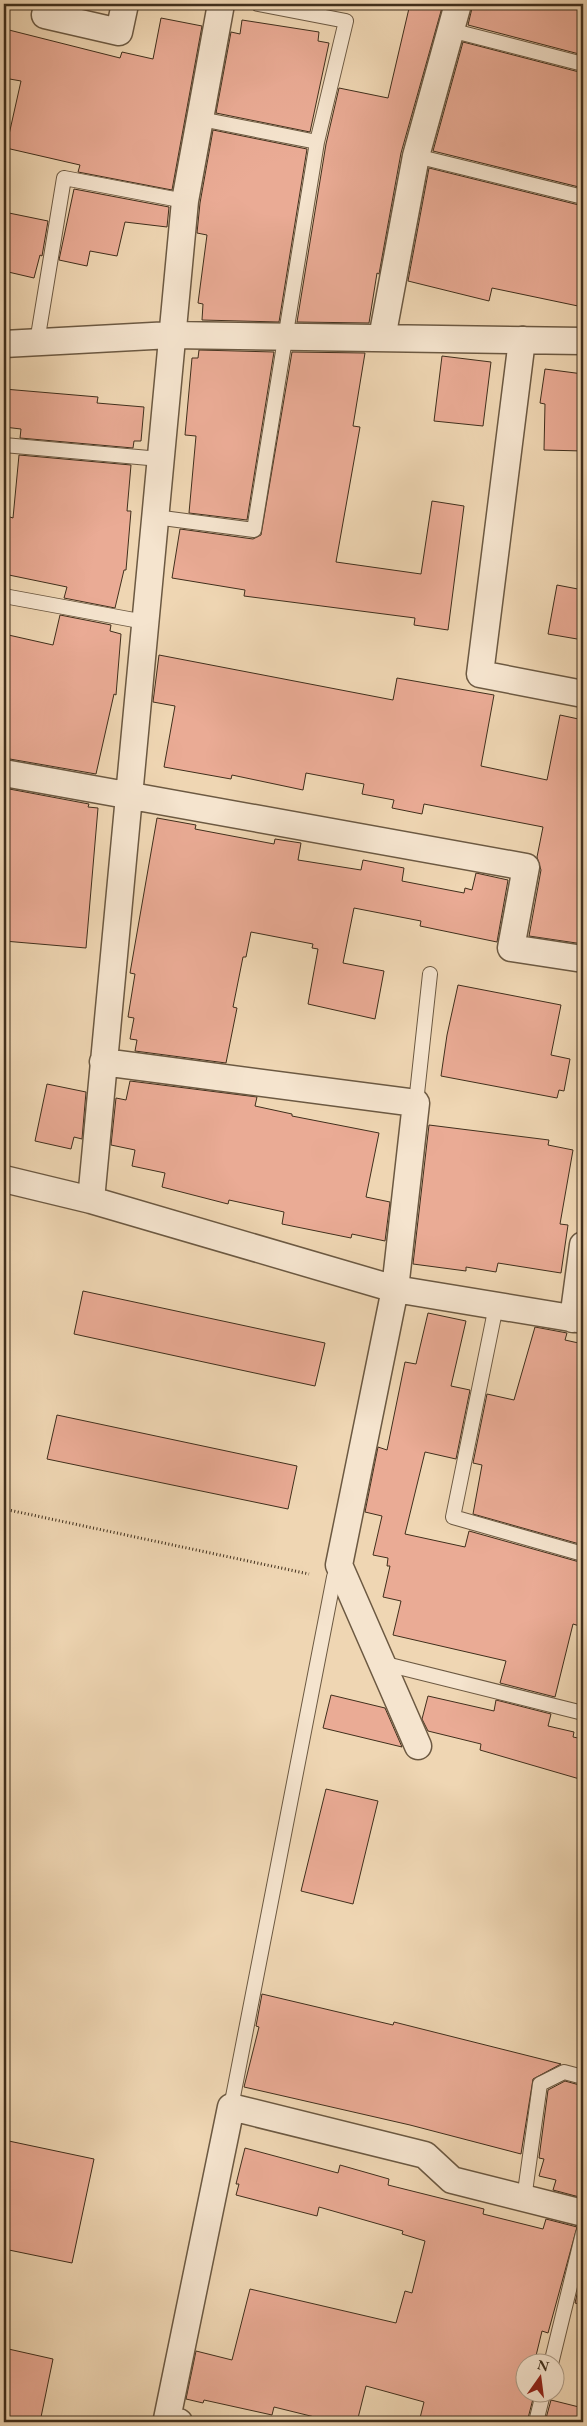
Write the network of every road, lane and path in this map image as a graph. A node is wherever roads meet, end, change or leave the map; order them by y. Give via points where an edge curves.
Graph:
1 (48, 4) edge
2 (125, 4) edge
3 (222, 4) edge
4 (258, 4) edge
5 (458, 4) edge
6 (450, 30) junction
7 (583, 64) edge
8 (201, 119) junction
9 (317, 142) junction
10 (416, 156) junction
11 (583, 197) edge
12 (185, 201) junction
13 (171, 335) junction
14 (285, 336) junction
15 (382, 338) junction
16 (522, 340) junction
17 (583, 341) edge
18 (37, 342) junction
19 (4, 344) edge
20 (4, 445) edge
21 (160, 459) junction
22 (155, 517) junction
23 (4, 596) edge
24 (145, 622) junction
25 (583, 694) edge
26 (4, 773) edge
27 (129, 796) junction
28 (583, 959) edge
29 (430, 974) dead end
30 (103, 1062) junction
31 (416, 1103) junction
32 (4, 1179) edge
33 (90, 1200) junction
34 (583, 1245) edge
35 (395, 1289) junction
36 (496, 1306) junction
37 (578, 1319) edge
38 (4, 1509) edge
39 (583, 1554) edge
40 (339, 1565) junction
41 (304, 1573) dead end
42 (382, 1663) junction
43 (583, 1712) edge
44 (418, 1746) dead end
45 (583, 2077) edge
46 (231, 2107) junction
47 (524, 2198) junction
48 (583, 2213) edge
49 (583, 2233) edge
50 (553, 2354) edge
51 (540, 2404) edge
52 (171, 2421) edge
53 (536, 2422) edge

1 - 2 street via 45,15 119,32
3 - 8 street
4 - 9 lane via 346,21
5 - 6 street
6 - 7 lane
6 - 10 street
8 - 9 lane
8 - 12 street
9 - 14 lane
10 - 11 lane
10 - 15 street
12 - 13 street
12 - 18 lane via 64,178
13 - 14 street
13 - 18 street
13 - 21 street
14 - 15 street
14 - 22 lane via 254,530
15 - 16 street
16 - 17 street
16 - 25 street via 480,674
18 - 19 street
20 - 21 lane
21 - 22 street
22 - 24 street
23 - 24 lane
24 - 27 street
26 - 27 street
27 - 28 street via 526,867 512,948
27 - 30 street
29 - 31 lane
30 - 31 street
30 - 33 street
31 - 35 street
32 - 33 street
33 - 35 street
34 - 37 street
35 - 36 street
35 - 40 street
36 - 37 street
36 - 39 lane via 453,1517
38 - 41 path
40 - 42 street
40 - 46 lane via 334,1577
42 - 43 lane
42 - 44 street
45 - 47 lane via 564,2072 540,2084
46 - 47 street via 425,2155 452,2180
46 - 52 street
47 - 48 street
49 - 50 lane
51 - 53 lane

